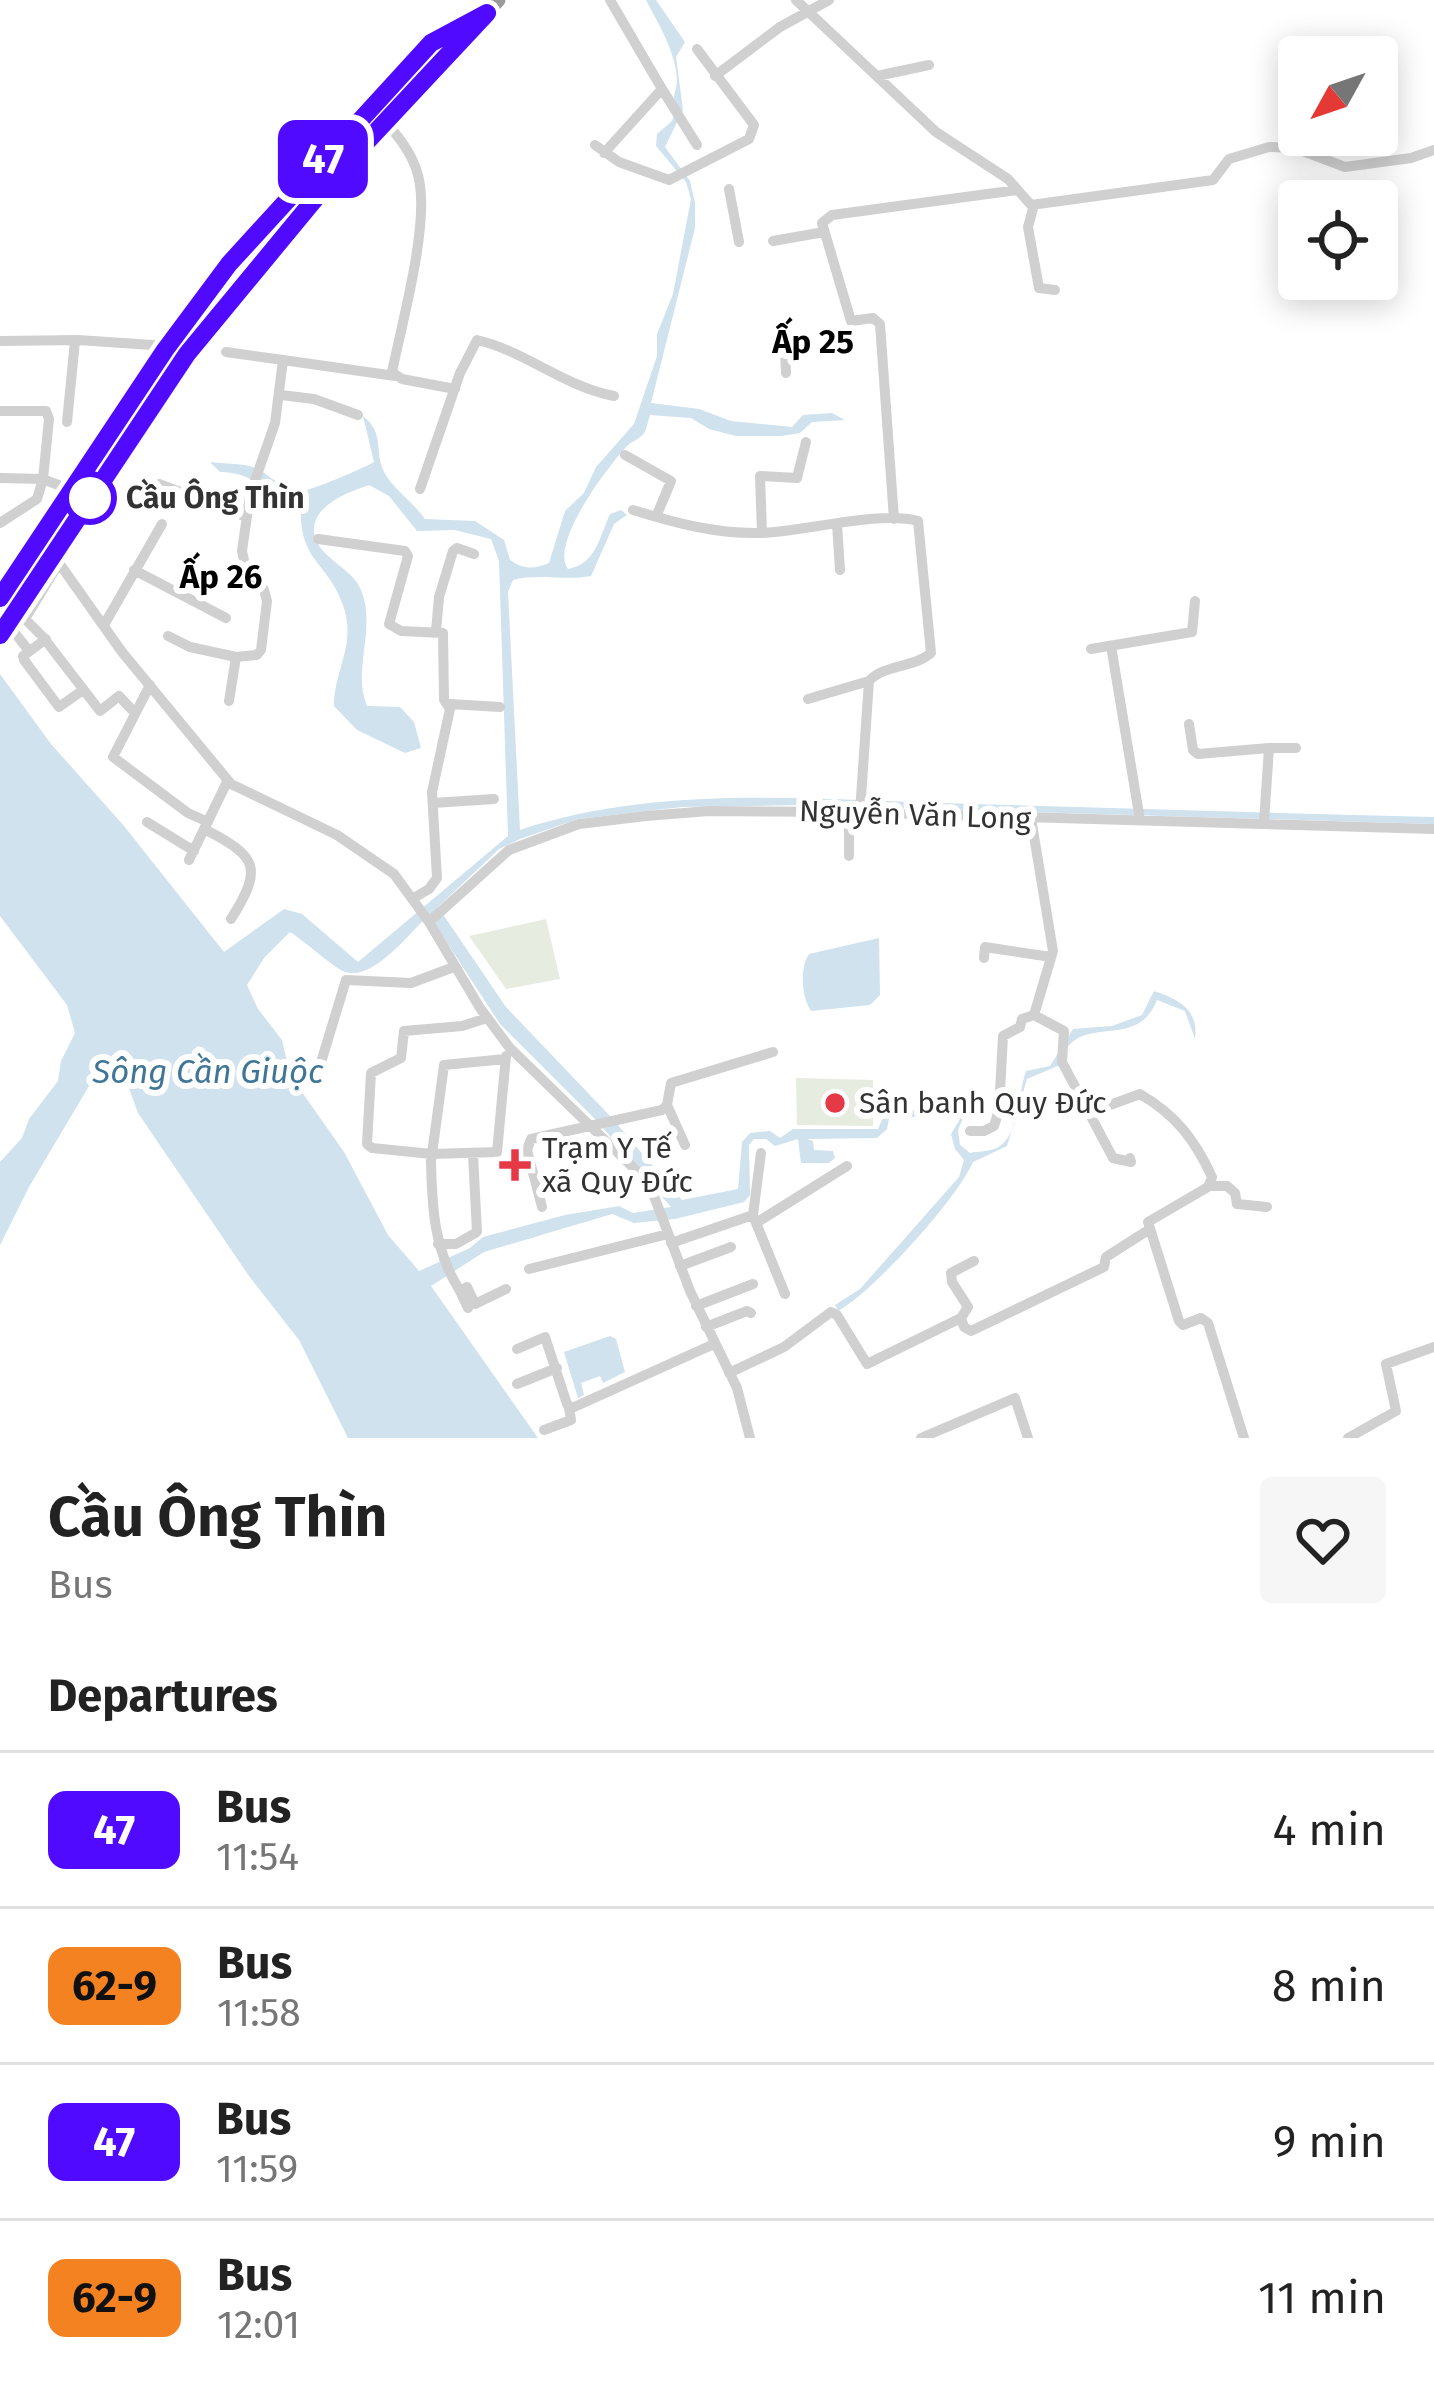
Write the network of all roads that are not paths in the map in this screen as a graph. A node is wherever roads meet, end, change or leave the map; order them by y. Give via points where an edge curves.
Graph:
1 (610, 0) edge
2 (796, 0) edge
3 (829, 0) edge
4 (492, 6) edge
5 (806, 11) junction
6 (697, 50) dead end
7 (929, 65) dead end
8 (716, 76) junction
9 (877, 76) junction
10 (662, 89) junction
11 (383, 121) junction
12 (697, 145) dead end
13 (1434, 150) edge
14 (729, 189) dead end
15 (1017, 190) junction
16 (1034, 205) junction
17 (824, 232) junction
18 (773, 241) dead end
19 (739, 242) dead end
20 (1055, 290) dead end
21 (784, 329) dead end
22 (0, 341) edge
23 (75, 341) junction
24 (167, 346) junction
25 (226, 352) dead end
26 (283, 359) junction
27 (786, 374) dead end
28 (395, 376) junction
29 (454, 389) junction
30 (281, 394) junction
31 (614, 396) dead end
32 (0, 411) edge
33 (358, 415) dead end
34 (67, 422) dead end
35 (806, 442) dead end
36 (625, 455) dead end
37 (0, 478) edge
38 (43, 479) junction
39 (159, 484) dead end
40 (420, 489) dead end
41 (71, 490) junction
42 (633, 510) dead end
43 (247, 517) junction
44 (656, 517) junction
45 (894, 519) junction
46 (0, 523) edge
47 (162, 524) dead end
48 (838, 524) junction
49 (762, 533) junction
50 (318, 538) dead end
51 (474, 554) dead end
52 (134, 570) junction
53 (840, 570) dead end
54 (0, 597) edge
55 (1195, 601) dead end
56 (7, 613) edge
57 (226, 618) dead end
58 (104, 625) junction
59 (436, 631) junction
60 (0, 634) edge
61 (168, 636) dead end
62 (46, 639) junction
63 (1111, 646) junction
64 (1091, 649) dead end
65 (29, 651) junction
66 (236, 657) junction
67 (869, 681) junction
68 (150, 685) junction
69 (83, 691) junction
70 (808, 699) dead end
71 (229, 701) dead end
72 (450, 704) junction
73 (500, 707) dead end
74 (135, 713) junction
75 (1189, 724) dead end
76 (1269, 748) junction
77 (1296, 748) dead end
78 (227, 780) junction
79 (494, 799) dead end
80 (433, 802) junction
81 (855, 812) junction
82 (1030, 818) junction
83 (1140, 820) junction
84 (1264, 821) junction
85 (147, 822) dead end
86 (206, 826) junction
87 (1434, 829) edge
88 (849, 856) dead end
89 (422, 912) junction
90 (231, 919) dead end
91 (1051, 957) junction
92 (984, 958) dead end
93 (454, 967) junction
94 (1034, 1015) junction
95 (488, 1018) junction
96 (773, 1052) dead end
97 (507, 1053) junction
98 (322, 1059) dead end
99 (667, 1105) junction
100 (1091, 1112) junction
101 (592, 1127) junction
102 (970, 1131) dead end
103 (685, 1145) dead end
104 (761, 1153) dead end
105 (432, 1154) junction
106 (473, 1155) junction
107 (1130, 1158) dead end
108 (847, 1166) dead end
109 (1210, 1186) junction
110 (542, 1207) dead end
111 (1267, 1207) dead end
112 (755, 1219) junction
113 (1150, 1228) junction
114 (669, 1238) junction
115 (438, 1244) junction
116 (730, 1247) dead end
117 (974, 1261) dead end
118 (680, 1265) junction
119 (529, 1269) dead end
120 (753, 1285) dead end
121 (506, 1289) dead end
122 (460, 1291) junction
123 (785, 1294) dead end
124 (696, 1306) junction
125 (468, 1308) dead end
126 (751, 1313) dead end
127 (961, 1318) junction
128 (706, 1327) junction
129 (714, 1344) junction
130 (1434, 1347) edge
131 (517, 1348) dead end
132 (557, 1368) junction
133 (728, 1372) junction
134 (517, 1384) dead end
135 (569, 1408) junction
136 (544, 1430) dead end
137 (750, 1438) edge
138 (921, 1438) edge
139 (1028, 1438) edge
140 (1244, 1438) edge
141 (1348, 1438) edge

1 - 10 street
2 - 5 street
3 - 5 street
4 - 11 highway
4 - 24 highway via 431,43 229,264
5 - 8 street
5 - 9 street
6 - 8 street
7 - 9 street
8 - 10 street via 754,125 749,139 669,180 599,149
9 - 15 street via 936,132
10 - 12 street
11 - 28 street via 413,163 421,193
11 - 56 highway via 187,354
13 - 16 street via 1345,167 1269,147 1229,159 1214,180
14 - 19 street
15 - 16 street
15 - 17 street via 832,215
16 - 20 street via 1028,227 1039,288
17 - 18 street
17 - 45 street via 851,321 878,319
21 - 27 street
22 - 23 street
23 - 24 street
23 - 34 street
24 - 41 highway
25 - 26 street
26 - 28 street
26 - 30 street
28 - 29 street
29 - 31 street via 479,340
29 - 40 street
30 - 33 street
30 - 43 street
32 - 38 street via 49,415
35 - 49 street via 797,478 760,476
36 - 44 street via 671,482
37 - 38 street
38 - 41 street
38 - 46 street via 37,499
39 - 43 street
41 - 54 highway
42 - 44 street
43 - 66 street via 245,565 268,609 261,650
44 - 49 street via 700,530
45 - 48 street
45 - 67 street via 919,524 931,652
47 - 52 street
48 - 49 street
48 - 53 street
50 - 59 street via 405,550 389,624
51 - 59 street via 453,551
52 - 57 street
52 - 58 street
55 - 63 street via 1193,632
56 - 60 highway
56 - 65 street
58 - 62 street via 59,563 25,619
58 - 68 street
59 - 72 street via 443,633
61 - 66 street
62 - 65 street
62 - 69 street
63 - 64 street
63 - 83 street
65 - 69 street via 23,659 59,707
66 - 71 street
67 - 70 street
67 - 81 street
68 - 74 street
68 - 78 street
69 - 74 street via 100,711 118,696
72 - 73 street
72 - 80 street
74 - 86 street via 113,757
75 - 76 street via 1196,753
76 - 77 street
76 - 84 street
78 - 86 street
78 - 89 street via 373,857
79 - 80 street
80 - 89 street via 437,878
81 - 82 street, Nguyễn Văn Long
81 - 88 street
81 - 89 street, Nguyễn Văn Long via 709,811 579,824 509,850
82 - 83 street, Nguyễn Văn Long
82 - 91 street
83 - 84 street, Nguyễn Văn Long
84 - 87 street, Nguyễn Văn Long
85 - 86 street via 192,856
86 - 90 street via 251,861 254,875
89 - 93 street
91 - 92 street via 985,947
91 - 94 street
93 - 95 street
93 - 98 street via 410,982 346,980
94 - 100 street via 1063,1029 1062,1062
94 - 102 street via 1003,1036 994,1126
95 - 97 street
95 - 105 street via 406,1030 401,1058 371,1073 367,1144
96 - 99 street via 670,1083
97 - 101 street
97 - 105 street via 444,1065
97 - 106 street via 500,1144 492,1155
99 - 101 street
99 - 103 street
100 - 107 street via 1113,1158
100 - 109 street via 1140,1094 1161,1106 1198,1147
101 - 110 street via 531,1139
101 - 114 street via 649,1183
104 - 112 street
105 - 106 street
105 - 115 street
106 - 115 street via 477,1232
108 - 112 street
109 - 111 street via 1228,1186 1237,1204
109 - 113 street via 1150,1218
112 - 114 street
112 - 123 street
113 - 127 street via 1106,1257 1104,1267 971,1331
113 - 140 street via 1179,1321 1208,1323
114 - 118 street
114 - 119 street
115 - 122 street
116 - 118 street
117 - 127 street via 951,1274 968,1304
118 - 124 street
120 - 124 street
121 - 122 street via 475,1304 467,1287
122 - 125 street
124 - 128 street
126 - 128 street
127 - 133 street via 867,1364 831,1312 784,1347
128 - 129 street
129 - 133 street
129 - 135 street
130 - 141 street via 1386,1364 1394,1414
131 - 132 street via 545,1337
132 - 134 street
132 - 135 street
133 - 137 street
135 - 136 street via 571,1420
138 - 139 street via 1015,1398

